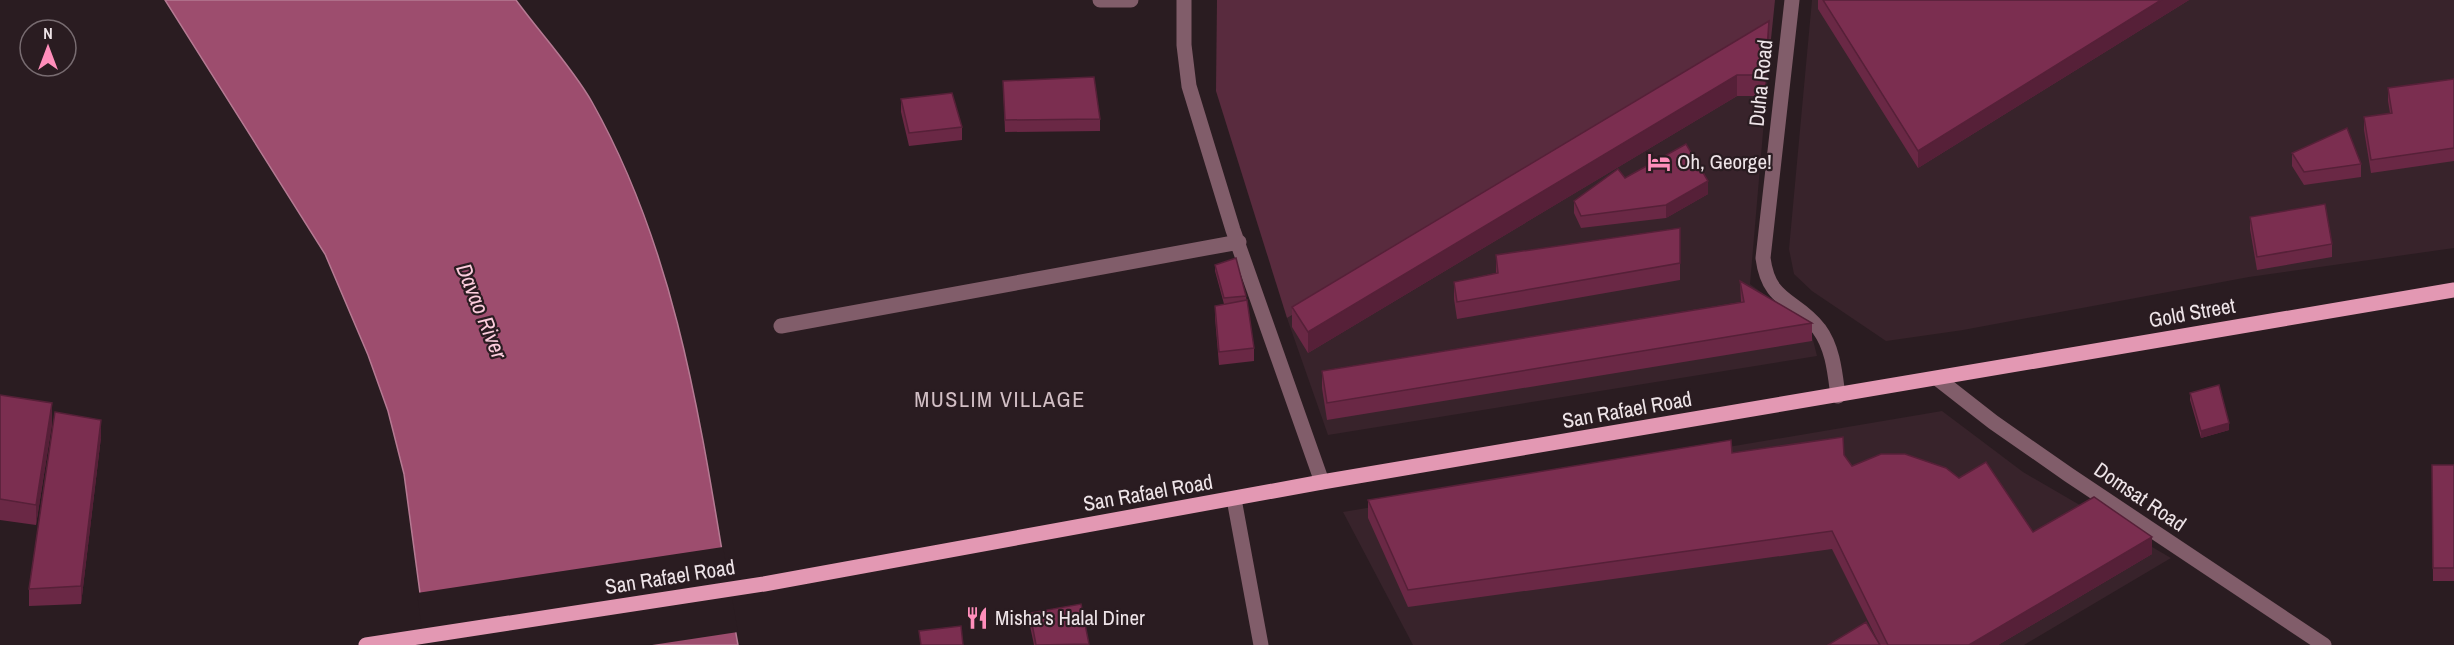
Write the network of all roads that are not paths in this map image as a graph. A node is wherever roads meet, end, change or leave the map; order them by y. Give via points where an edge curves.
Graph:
1 (1100, 0) edge
2 (1131, 0) edge
3 (1184, 0) edge
4 (1792, 0) edge
5 (1239, 242) junction
6 (2454, 290) edge
7 (781, 326) dead end
8 (1938, 379) junction
9 (1839, 396) junction
10 (1322, 482) junction
11 (1234, 499) junction
12 (366, 645) edge
13 (1261, 645) edge
14 (2324, 645) edge

1 - 2 street
3 - 5 street via 1189,86
4 - 9 street, Duha Road via 1763,258 1765,275 1774,292 1818,327 1827,342
5 - 7 street
5 - 10 street
6 - 8 main road, Gold Street
8 - 9 main road, San Rafael Road
8 - 14 street, Domsat Road via 2069,475
9 - 10 main road, San Rafael Road
10 - 11 main road, San Rafael Road
11 - 12 main road, San Rafael Road via 764,584
11 - 13 street

